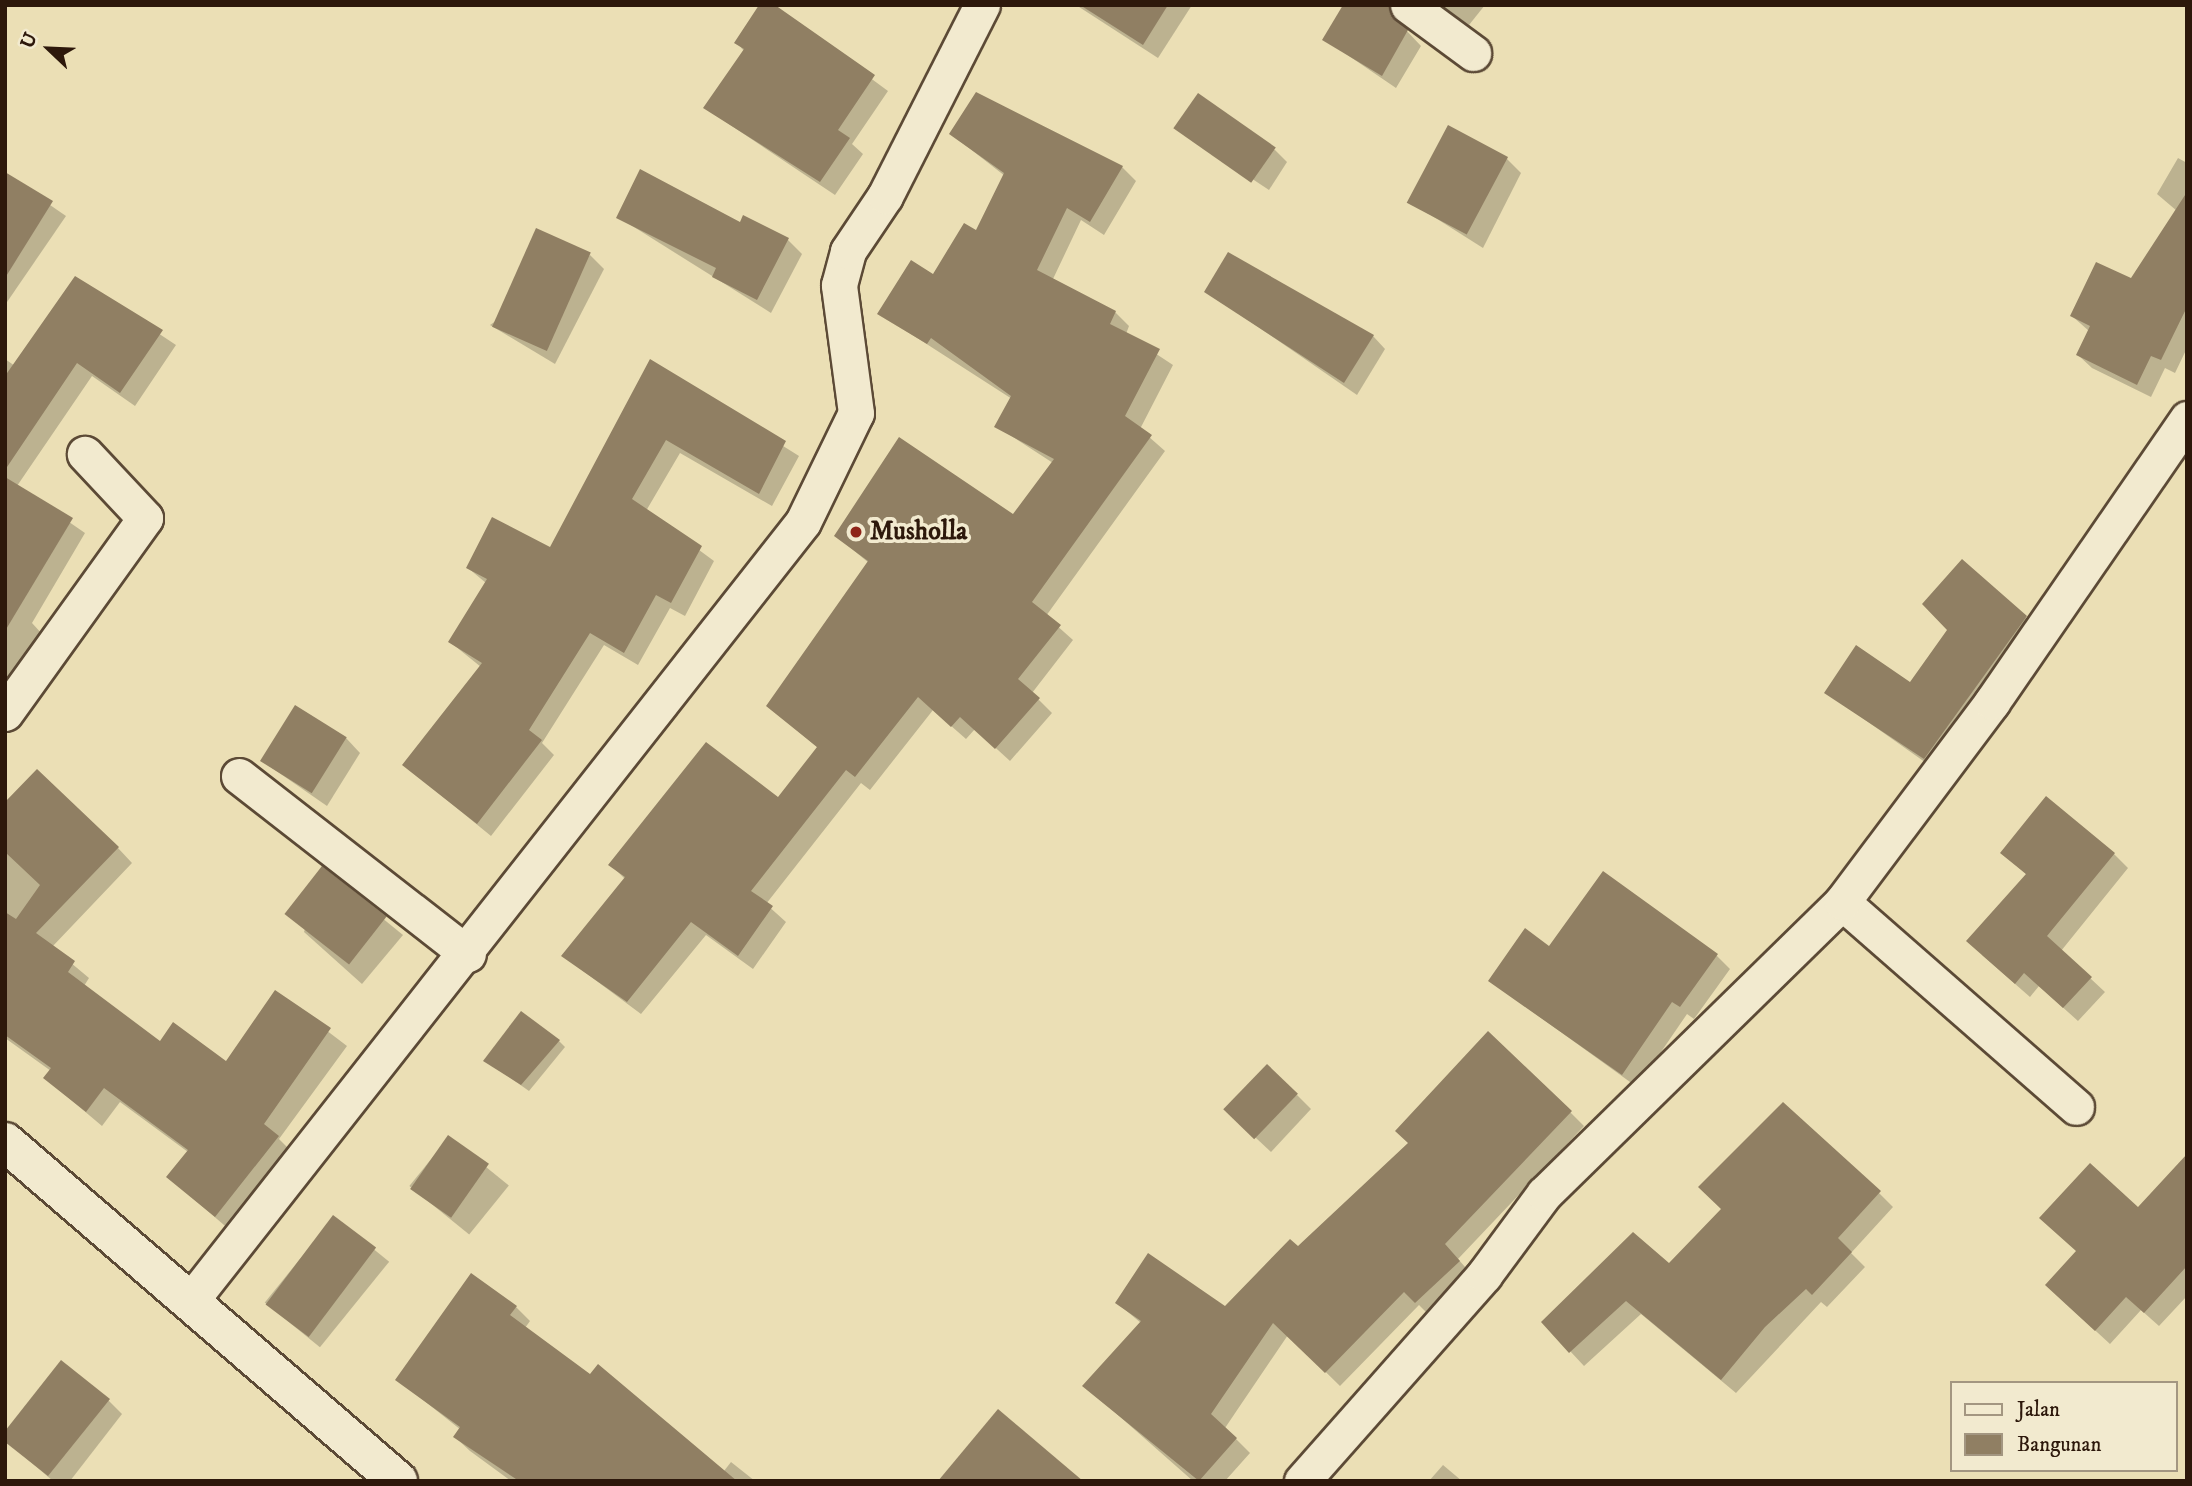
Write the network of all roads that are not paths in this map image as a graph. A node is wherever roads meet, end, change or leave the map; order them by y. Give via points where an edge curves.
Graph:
1 (982, 5) edge
2 (1408, 5) edge
3 (1473, 53) dead end
4 (2187, 418) edge
5 (85, 454) dead end
6 (5, 713) edge
7 (239, 776) dead end
8 (1842, 902) junction
9 (468, 954) junction
10 (2076, 1107) dead end
11 (5, 1142) edge
12 (192, 1299) junction
13 (398, 1481) edge
14 (1302, 1481) edge

1 - 9 street via 884,196 848,251 839,285 856,413 803,522
2 - 3 street
4 - 8 street via 1968,735
5 - 6 street via 145,519
7 - 9 street
8 - 10 street
8 - 14 street via 1544,1194 1484,1275
9 - 12 street
11 - 12 street
12 - 13 street

